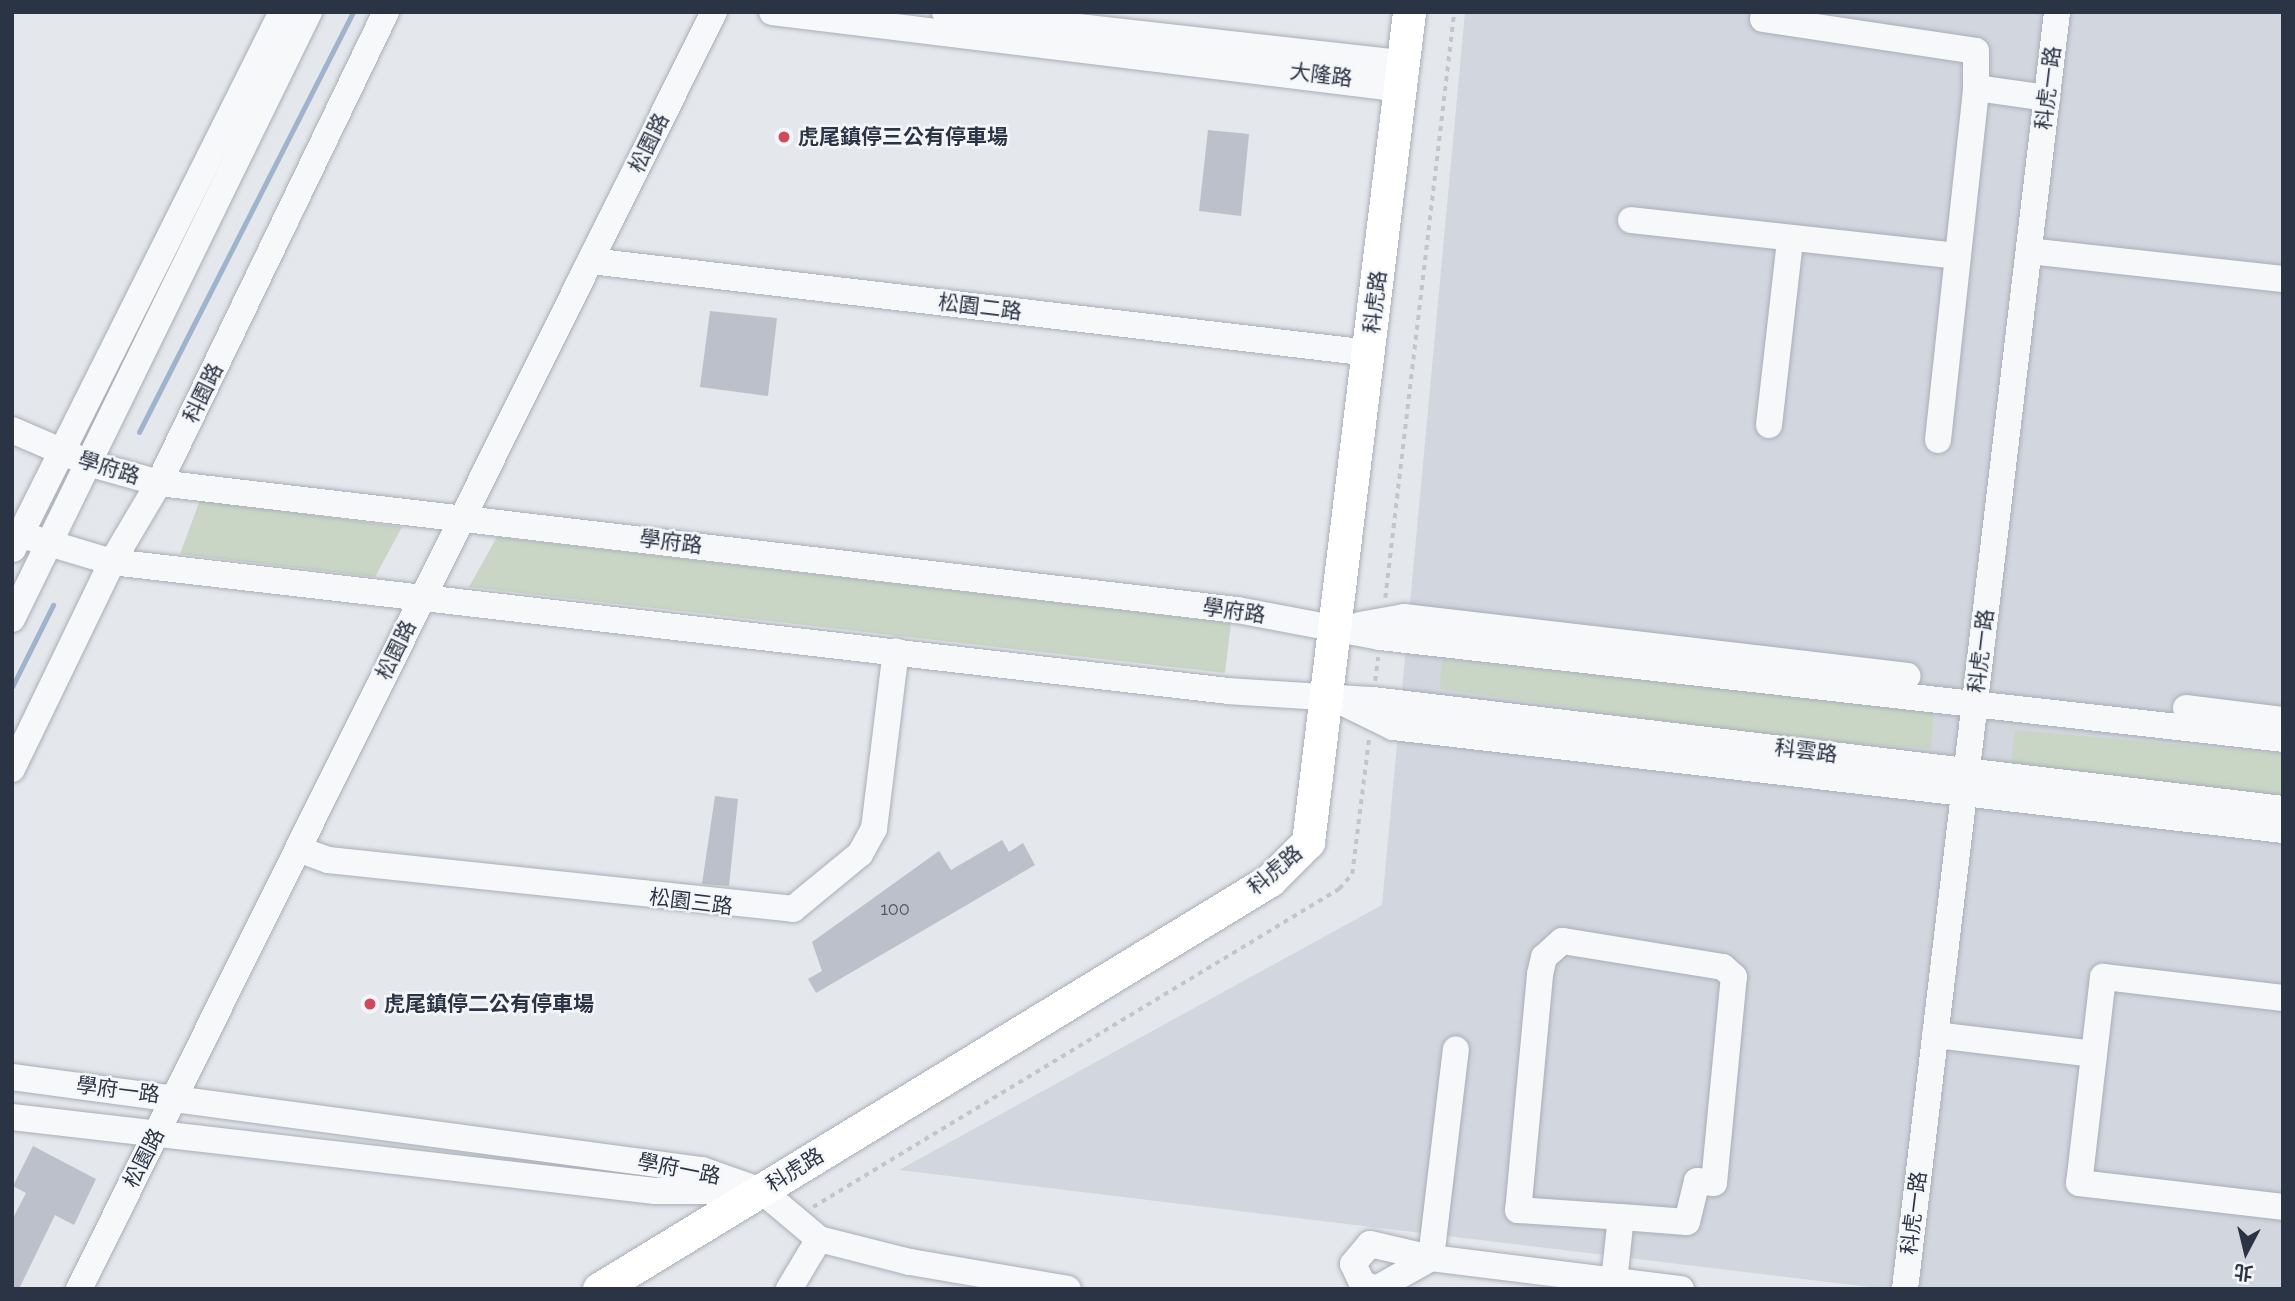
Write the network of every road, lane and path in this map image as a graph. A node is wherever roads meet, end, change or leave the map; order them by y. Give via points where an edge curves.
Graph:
1 (282, 12) edge
2 (309, 12) edge
3 (386, 12) edge
4 (714, 12) edge
5 (772, 12) edge
6 (945, 12) edge
7 (1409, 12) edge
8 (2057, 12) edge
9 (1763, 19) dead end
10 (1402, 71) junction
11 (1976, 88) junction
12 (2047, 98) junction
13 (1631, 220) dead end
14 (1790, 240) junction
15 (2029, 251) junction
16 (1955, 256) junction
17 (591, 261) junction
18 (2283, 279) edge
19 (1369, 353) junction
20 (1769, 425) dead end
21 (12, 430) edge
22 (1938, 440) dead end
23 (66, 455) junction
24 (91, 464) junction
25 (159, 483) junction
26 (462, 518) junction
27 (15, 540) edge
28 (50, 545) junction
29 (112, 562) junction
30 (422, 598) junction
31 (12, 619) edge
32 (1337, 626) junction
33 (896, 651) junction
34 (1976, 694) junction
35 (1329, 697) junction
36 (2283, 720) edge
37 (2283, 739) edge
38 (12, 769) edge
39 (1965, 780) junction
40 (2283, 809) edge
41 (2283, 830) edge
42 (298, 849) junction
43 (2283, 998) edge
44 (1935, 1035) junction
45 (1456, 1049) dead end
46 (2094, 1054) junction
47 (12, 1077) edge
48 (175, 1097) junction
49 (12, 1117) edge
50 (156, 1135) junction
51 (762, 1191) junction
52 (2283, 1208) edge
53 (1621, 1217) junction
54 (819, 1239) junction
55 (1431, 1258) junction
56 (1614, 1281) junction
57 (79, 1289) edge
58 (599, 1289) edge
59 (789, 1289) edge
60 (1068, 1289) edge
61 (1376, 1289) edge
62 (1681, 1289) edge
63 (1905, 1289) edge

1 - 23 street
2 - 24 street
3 - 25 street, 科園路
4 - 17 street, 松園路
5 - 10 street, 大隆路 via 1386,88
6 - 10 street, 大隆路 via 1391,62
7 - 10 main road, 科虎路
8 - 12 street, 科虎一路
9 - 11 street via 1976,51
10 - 19 main road, 科虎路
11 - 12 street
11 - 16 street
12 - 15 street, 科虎一路
13 - 14 street
14 - 16 street
14 - 20 street
15 - 18 street
15 - 34 street, 科虎一路
16 - 22 street
17 - 19 street, 松園二路
17 - 26 street, 松園路
19 - 32 main road, 科虎路
21 - 23 street, 學府路
23 - 24 street, 學府路
23 - 27 street
24 - 25 street, 學府路
24 - 28 street
25 - 26 street, 學府路
25 - 29 street, 科園路
26 - 30 street, 松園路
26 - 32 street, 學府路
27 - 28 street
28 - 29 street
28 - 31 street
29 - 30 street
29 - 38 street, 科園路
30 - 33 street
30 - 42 street, 松園路
32 - 34 street via 1380,637
32 - 35 main road, 科虎路
33 - 35 street
33 - 42 street, 松園三路 via 874,829 860,854 793,909 328,860
34 - 36 street
34 - 37 street
34 - 39 street, 科虎一路
35 - 39 street, 科雲路
35 - 51 main road, 科虎路 via 1315,827 1294,860
39 - 40 street, 科雲路
39 - 41 street
39 - 44 street, 科虎一路
42 - 48 street, 松園路
43 - 46 street via 2103,977
44 - 46 street
44 - 63 street, 科虎一路
45 - 55 street
46 - 52 street via 2079,1183
47 - 48 street, 學府一路
48 - 50 street, 松園路
48 - 51 street, 學府一路 via 702,1170
49 - 50 street, 學府一路
50 - 51 street, 學府一路 via 655,1191
50 - 57 street, 松園路
51 - 54 street
51 - 58 main road, 科虎路
53 - 53 street via 1687,1222 1698,1181 1714,1183 1734,977 1723,967 1562,941 1544,957 1540,975 1518,1210
53 - 56 street
54 - 59 street
54 - 60 street via 911,1262
55 - 56 street
55 - 61 street
55 - 61 street via 1370,1244 1353,1264 1362,1283
56 - 62 street

